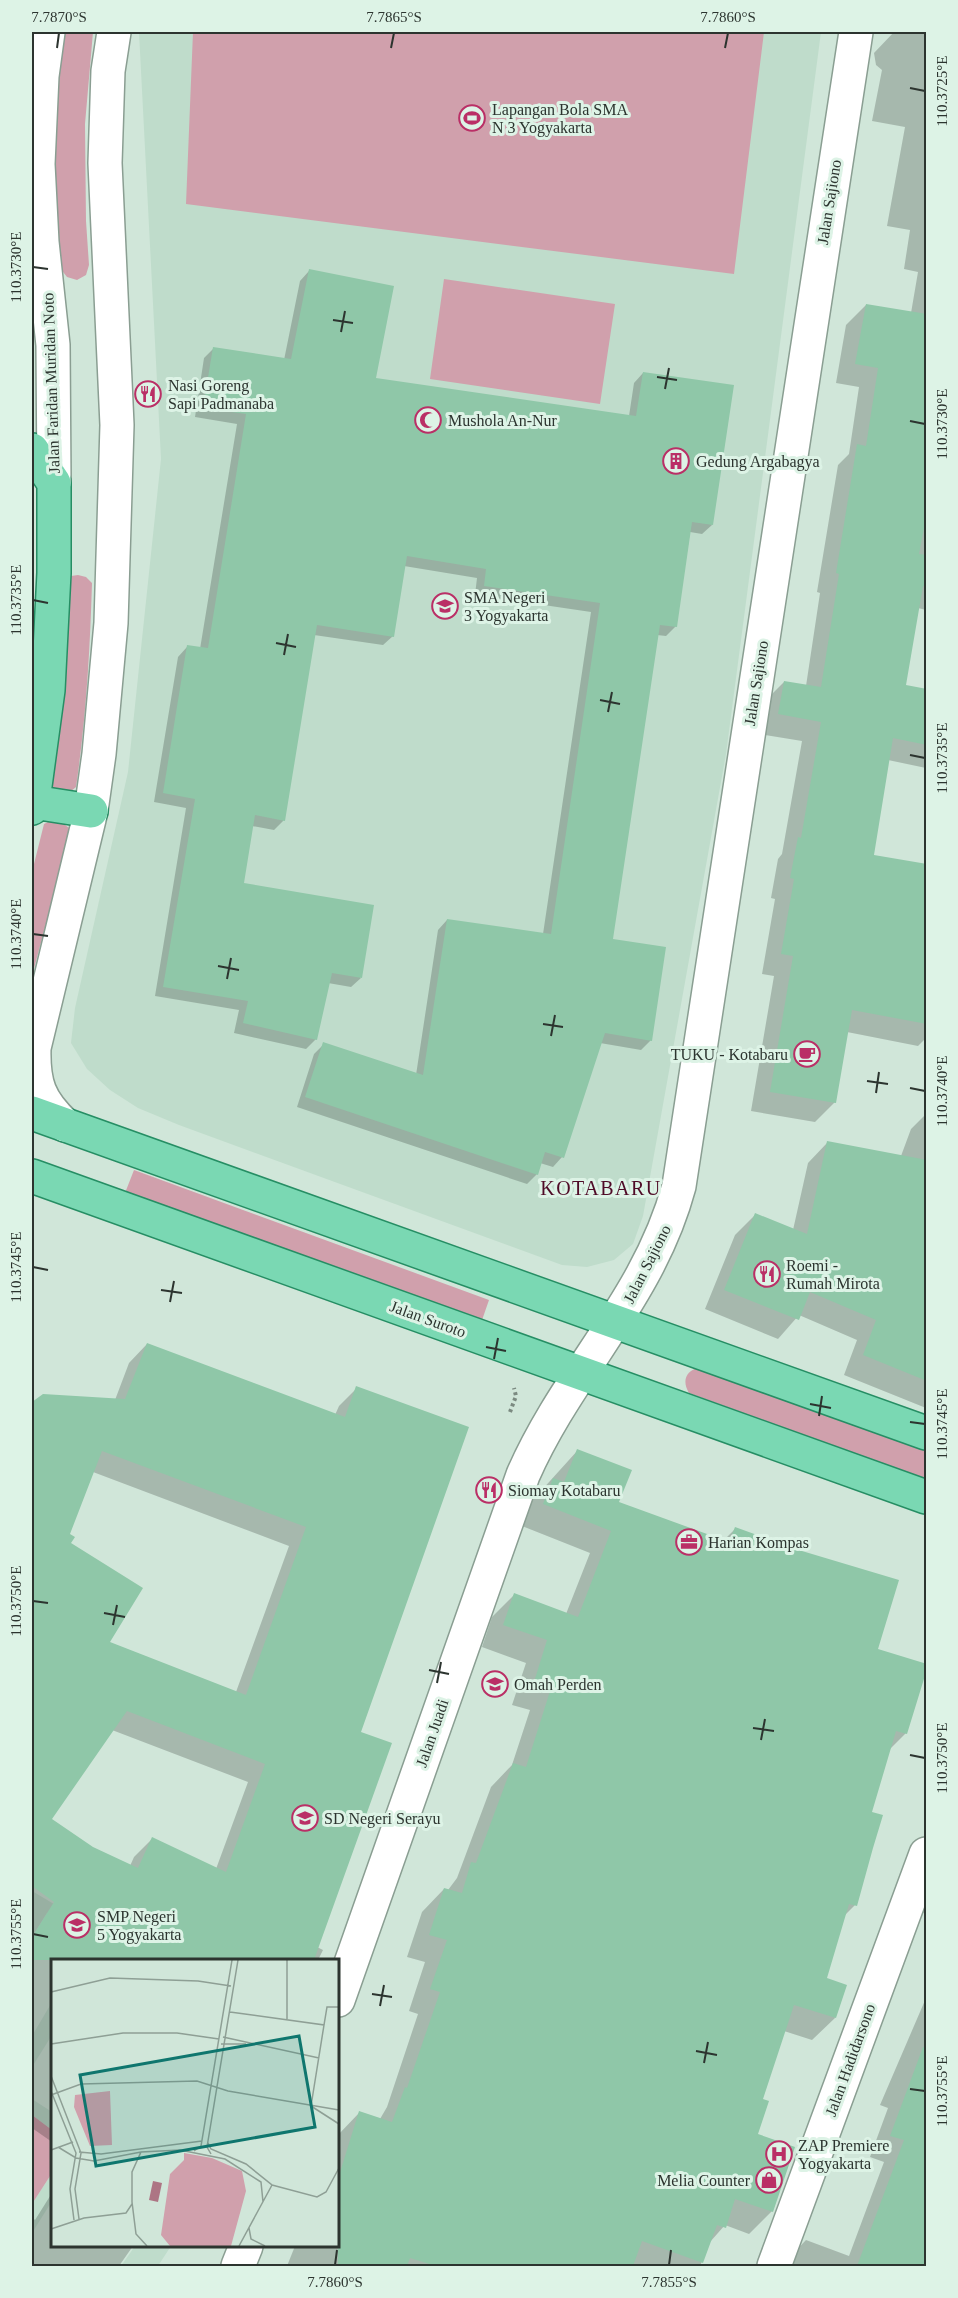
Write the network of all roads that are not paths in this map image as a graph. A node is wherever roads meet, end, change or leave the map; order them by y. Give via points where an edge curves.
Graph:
1 (48, 32) edge
2 (114, 32) edge
3 (856, 32) edge
4 (32, 450) edge
5 (54, 483) junction
6 (32, 805) edge
7 (91, 810) junction
8 (32, 1113) edge
9 (65, 1125) junction
10 (36, 1179) edge
11 (616, 1321) junction
12 (582, 1375) junction
13 (927, 1433) edge
14 (927, 1497) edge
15 (927, 1854) edge
16 (339, 1997) edge
17 (246, 2247) edge
18 (238, 2266) edge
19 (774, 2266) edge

1 - 5 street, Jalan Faridan Muridan Noto via 38,164 52,345
2 - 7 street via 105,120 105,202 117,425 113,571 103,719
3 - 11 street, Jalan Sajiono via 679,1186 656,1251
4 - 5 main road
5 - 6 main road via 48,690
6 - 7 main road
7 - 9 street via 34,1048 33,1072 40,1094 49,1111
8 - 9 main road
9 - 11 main road
10 - 12 main road, Jalan Suroto
11 - 12 street, Jalan Sajiono
11 - 13 main road
12 - 14 main road, Jalan Suroto
12 - 16 street, Jalan Juadi via 539,1441 523,1475
15 - 19 street, Jalan Hadidarsono
17 - 18 street

